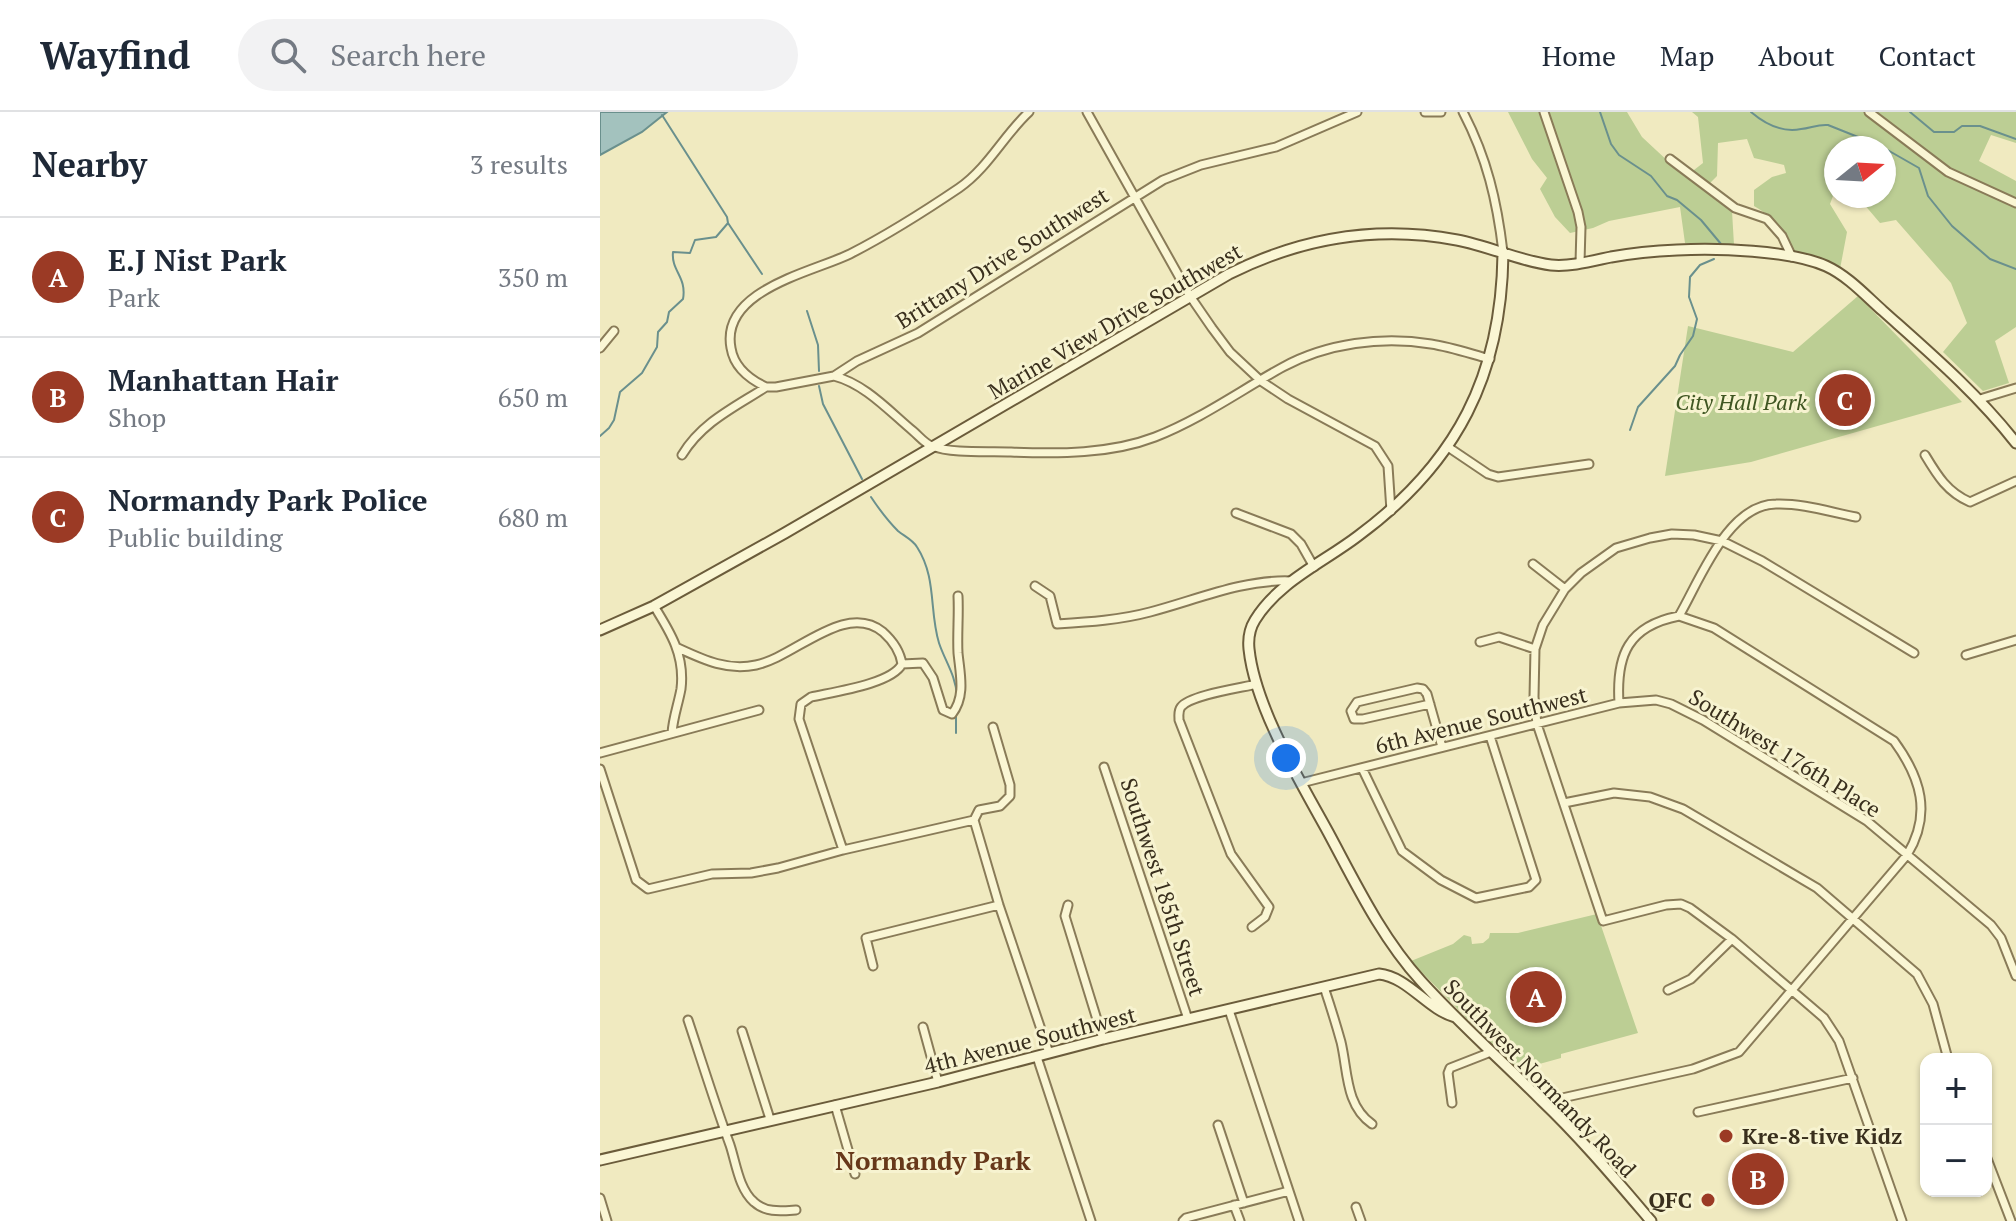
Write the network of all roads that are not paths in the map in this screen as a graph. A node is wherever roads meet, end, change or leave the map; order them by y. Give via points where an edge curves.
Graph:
1 (1029, 112) edge
2 (1087, 112) edge
3 (1357, 112) edge
4 (1425, 112) edge
5 (1441, 112) edge
6 (1463, 112) edge
7 (1544, 112) edge
8 (1869, 112) edge
9 (1670, 159) dead end
10 (1136, 195) junction
11 (2016, 203) edge
12 (1503, 252) junction
13 (1792, 257) junction
14 (1580, 263) junction
15 (1190, 296) junction
16 (614, 331) dead end
17 (600, 348) edge
18 (1490, 359) junction
19 (834, 376) junction
20 (1261, 381) junction
21 (766, 387) junction
22 (2016, 388) edge
23 (1980, 399) junction
24 (2016, 443) edge
25 (932, 446) junction
26 (1448, 447) junction
27 (682, 455) dead end
28 (1925, 455) dead end
29 (1589, 464) dead end
30 (2016, 481) edge
31 (1391, 511) junction
32 (1236, 513) dead end
33 (1856, 517) dead end
34 (1722, 541) junction
35 (1533, 564) dead end
36 (1314, 567) junction
37 (1293, 581) junction
38 (1035, 586) dead end
39 (1565, 589) junction
40 (958, 596) dead end
41 (654, 606) junction
42 (1679, 616) junction
43 (600, 630) edge
44 (2016, 640) edge
45 (1480, 642) dead end
46 (678, 648) junction
47 (1535, 649) junction
48 (1914, 653) dead end
49 (1966, 655) dead end
50 (902, 664) junction
51 (1257, 684) junction
52 (1619, 703) junction
53 (1430, 704) junction
54 (1671, 704) joint
55 (759, 710) dead end
56 (1537, 724) junction
57 (993, 727) dead end
58 (672, 733) junction
59 (1490, 736) junction
60 (1442, 747) junction
61 (600, 753) edge
62 (1104, 767) dead end
63 (1362, 768) junction
64 (600, 769) edge
65 (1301, 783) junction
66 (1564, 803) junction
67 (974, 820) junction
68 (843, 850) junction
69 (1907, 855) junction
70 (999, 905) junction
71 (1068, 905) dead end
72 (1853, 918) junction
73 (1252, 927) dead end
74 (1732, 939) junction
75 (873, 966) dead end
76 (2016, 976) edge
77 (1324, 987) junction
78 (1668, 990) dead end
79 (1792, 992) junction
80 (1229, 1010) junction
81 (1458, 1018) junction
82 (1188, 1019) junction
83 (688, 1020) dead end
84 (923, 1027) dead end
85 (742, 1031) dead end
86 (1103, 1039) junction
87 (1491, 1052) junction
88 (1049, 1053) junction
89 (1946, 1053) edge
90 (1037, 1057) junction
91 (1853, 1078) junction
92 (938, 1082) junction
93 (1544, 1102) junction
94 (1452, 1103) dead end
95 (835, 1105) junction
96 (1698, 1112) dead end
97 (770, 1119) junction
98 (1372, 1124) dead end
99 (1218, 1125) dead end
100 (723, 1130) junction
101 (600, 1160) edge
102 (1992, 1172) edge
103 (855, 1174) dead end
104 (1289, 1191) junction
105 (600, 1198) edge
106 (1244, 1203) junction
107 (1234, 1205) junction
108 (1356, 1207) dead end
109 (796, 1210) dead end
110 (607, 1221) edge
111 (1091, 1221) edge
112 (1183, 1221) edge
113 (1240, 1221) edge
114 (1299, 1221) edge
115 (1361, 1221) edge
116 (1651, 1221) edge
117 (1902, 1221) edge
118 (2011, 1221) edge

1 - 21 street via 961,186 850,254 774,285 740,313 730,334 732,354 745,374
2 - 10 street
3 - 10 street, Brittany Drive Southwest via 1276,147 1175,174
4 - 5 street
6 - 12 street via 1487,165
7 - 14 street via 1578,212
8 - 11 street via 1948,172
9 - 13 street via 1735,208 1767,219
10 - 15 street
10 - 19 street, Brittany Drive Southwest via 918,333
12 - 14 street, Marine View Drive Southwest via 1550,265
12 - 15 street, Marine View Drive Southwest via 1431,236 1339,237 1254,261
12 - 18 street, Southwest Normandy Road via 1503,288
13 - 14 street, Marine View Drive Southwest via 1676,250
13 - 23 street, Marine View Drive Southwest via 1840,274
15 - 20 street via 1230,352
15 - 25 street, Marine View Drive Southwest
16 - 17 street
18 - 20 street via 1433,344 1360,343 1306,356
18 - 26 street, Southwest Normandy Road
19 - 21 street, Brittany Drive Southwest
19 - 25 street via 874,398
20 - 25 street via 1176,428 1136,443 1045,453
20 - 31 street via 1375,446 1388,466
21 - 27 street, Brittany Drive Southwest via 709,424
22 - 23 street
23 - 24 street, Marine View Drive Southwest
25 - 41 street, Marine View Drive Southwest
26 - 29 street via 1498,477
26 - 31 street, Southwest Normandy Road
28 - 30 street via 1950,490 1970,502
31 - 36 street, Southwest Normandy Road
32 - 36 street via 1291,534
33 - 34 street via 1762,505 1741,516
34 - 39 street via 1672,534 1634,542 1598,559
34 - 42 street
34 - 48 street
35 - 39 street
36 - 37 street, Southwest Normandy Road
37 - 38 street via 1230,590 1106,621 1057,624 1050,596
37 - 51 street, Southwest Normandy Road via 1249,633
39 - 47 street
40 - 50 street via 962,681 952,714 943,710 923,663
41 - 43 street, Marine View Drive Southwest
41 - 46 street
42 - 52 street via 1647,626 1628,645 1620,662
42 - 69 street via 1714,628 1894,741 1909,764 1922,812
44 - 49 street
45 - 47 street via 1499,637
46 - 50 street via 720,665 757,665 843,624 865,624 893,643
46 - 58 street via 681,689
47 - 56 street
50 - 68 street via 891,676 801,704 799,719
51 - 65 street, Southwest Normandy Road
51 - 73 street via 1191,700 1180,708 1179,720 1231,854 1269,907
52 - 54 street, 6th Avenue Southwest
52 - 56 street, 6th Avenue Southwest
53 - 53 street via 1423,689 1417,688 1357,702 1351,711 1354,719 1363,719
53 - 60 street
54 - 69 street, Southwest 176th Place via 1867,821
55 - 58 street
56 - 59 street, 6th Avenue Southwest
56 - 66 street
57 - 67 street via 1010,796 1000,806 979,810
58 - 61 street
59 - 60 street, 6th Avenue Southwest
59 - 63 street via 1536,874 1529,887 1487,898 1476,898 1441,880 1402,851
60 - 63 street, 6th Avenue Southwest
62 - 82 street, Southwest 185th Street
63 - 65 street, 6th Avenue Southwest
64 - 68 street via 636,880 643,887 712,874 751,873
65 - 81 street, Southwest Normandy Road via 1388,938
66 - 72 street via 1614,793 1650,797 1683,809 1817,888
66 - 74 street via 1603,921 1681,904
67 - 68 street
67 - 70 street
69 - 72 street
69 - 76 street, Southwest 176th Place via 1991,925
70 - 75 street via 866,938
70 - 88 street
71 - 86 street via 1065,916
72 - 79 street
72 - 89 street via 1924,983
74 - 78 street via 1691,979
74 - 79 street
77 - 80 street, 4th Avenue Southwest
77 - 81 street, 4th Avenue Southwest via 1388,975 1434,1008
77 - 98 street via 1348,1085 1357,1109
79 - 91 street via 1832,1028
79 - 93 street via 1746,1045 1727,1058
80 - 82 street, 4th Avenue Southwest
80 - 104 street
81 - 87 street, Southwest Normandy Road
82 - 86 street, 4th Avenue Southwest
83 - 100 street
84 - 92 street
85 - 97 street
86 - 88 street, 4th Avenue Southwest
87 - 93 street, Southwest Normandy Road
87 - 94 street via 1450,1068
88 - 90 street, 4th Avenue Southwest
90 - 92 street, 4th Avenue Southwest
90 - 111 street
91 - 96 street
91 - 117 street
92 - 95 street, 4th Avenue Southwest
93 - 116 street, Southwest Normandy Road
95 - 97 street, 4th Avenue Southwest
95 - 103 street
97 - 100 street, 4th Avenue Southwest
99 - 106 street
100 - 101 street, 4th Avenue Southwest
100 - 109 street via 756,1205
102 - 118 street
104 - 106 street
104 - 114 street
105 - 110 street
106 - 107 street
107 - 112 street
107 - 113 street
108 - 115 street

